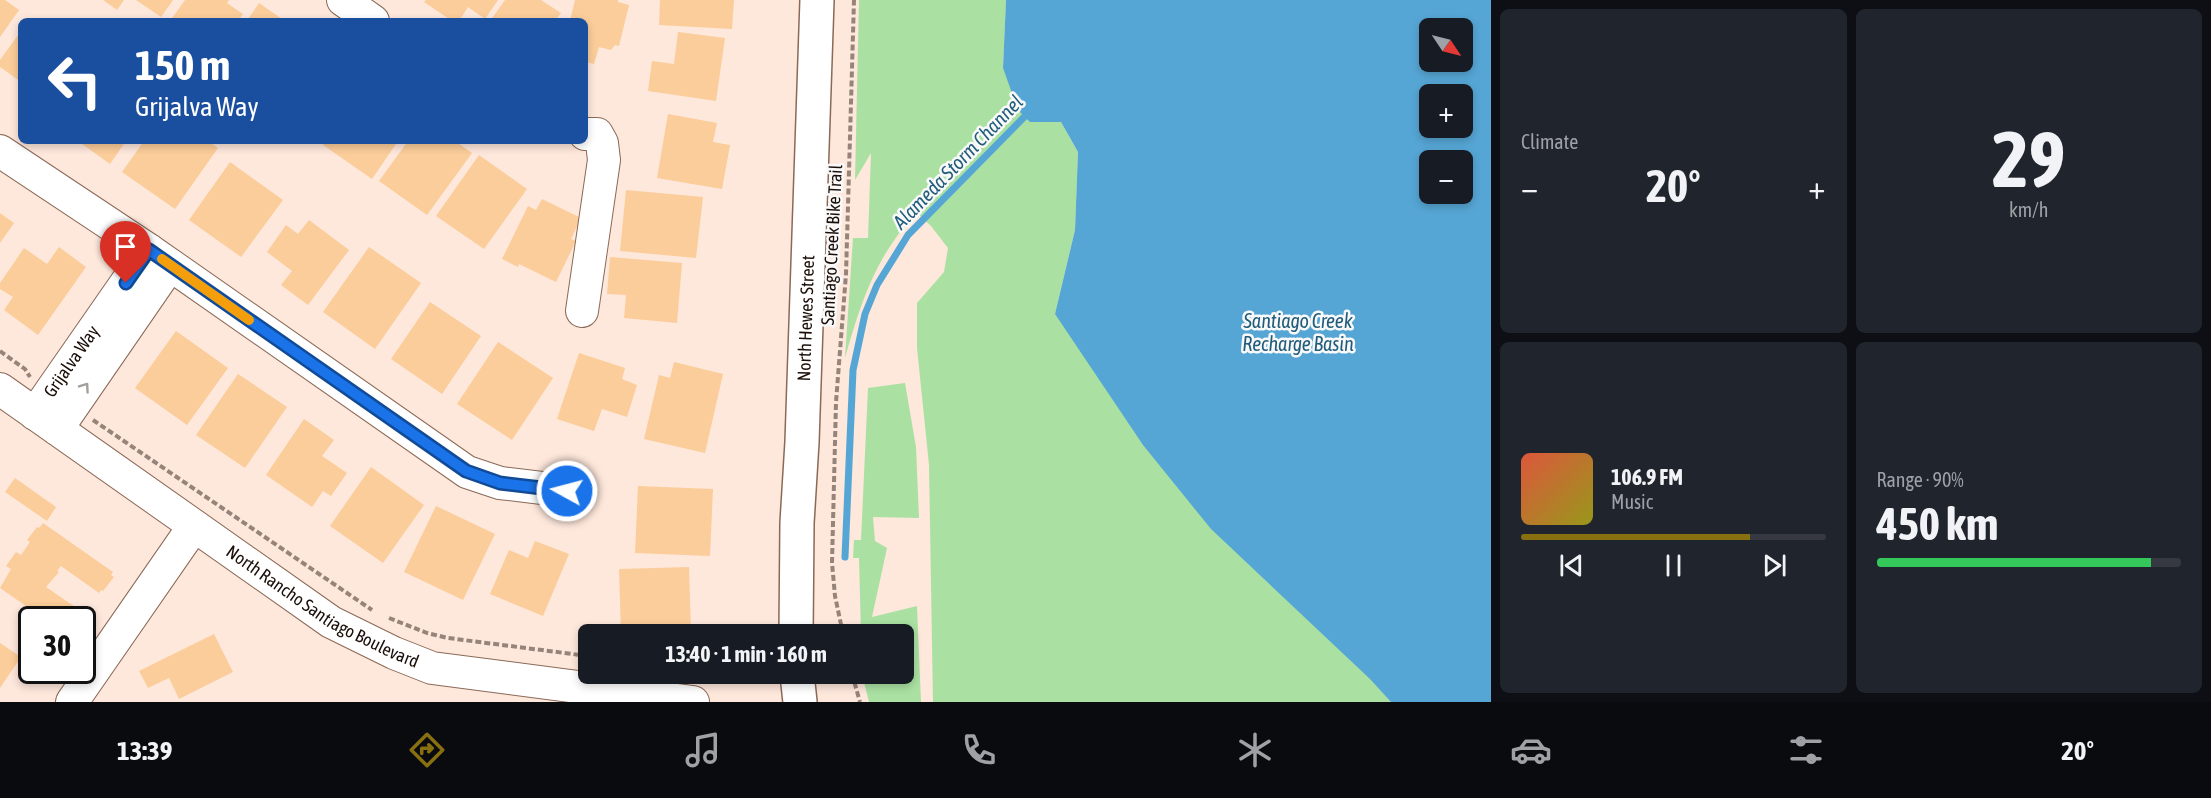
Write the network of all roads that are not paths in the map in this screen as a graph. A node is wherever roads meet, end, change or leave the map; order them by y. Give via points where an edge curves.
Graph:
1 (343, 0) edge
2 (817, 0) edge
3 (369, 18) edge
4 (591, 134) edge
5 (0, 151) edge
6 (160, 257) junction
7 (582, 312) dead end
8 (0, 389) edge
9 (53, 410) junction
10 (567, 491) dead end
11 (194, 526) junction
12 (796, 624) edge
13 (798, 684) edge
14 (514, 690) edge
15 (72, 702) edge
16 (693, 702) edge
17 (800, 702) edge

1 - 3 street
2 - 12 main road, North Hewes Street
4 - 7 street via 602,143 604,160
5 - 6 street
6 - 9 street, Grijalva Way
6 - 10 street via 466,471 500,483
8 - 9 street, North Rancho Santiago Boulevard
9 - 11 street, North Rancho Santiago Boulevard
11 - 14 street, North Rancho Santiago Boulevard via 332,622 432,668
11 - 15 street
13 - 17 main road
14 - 16 street, North Rancho Santiago Boulevard

